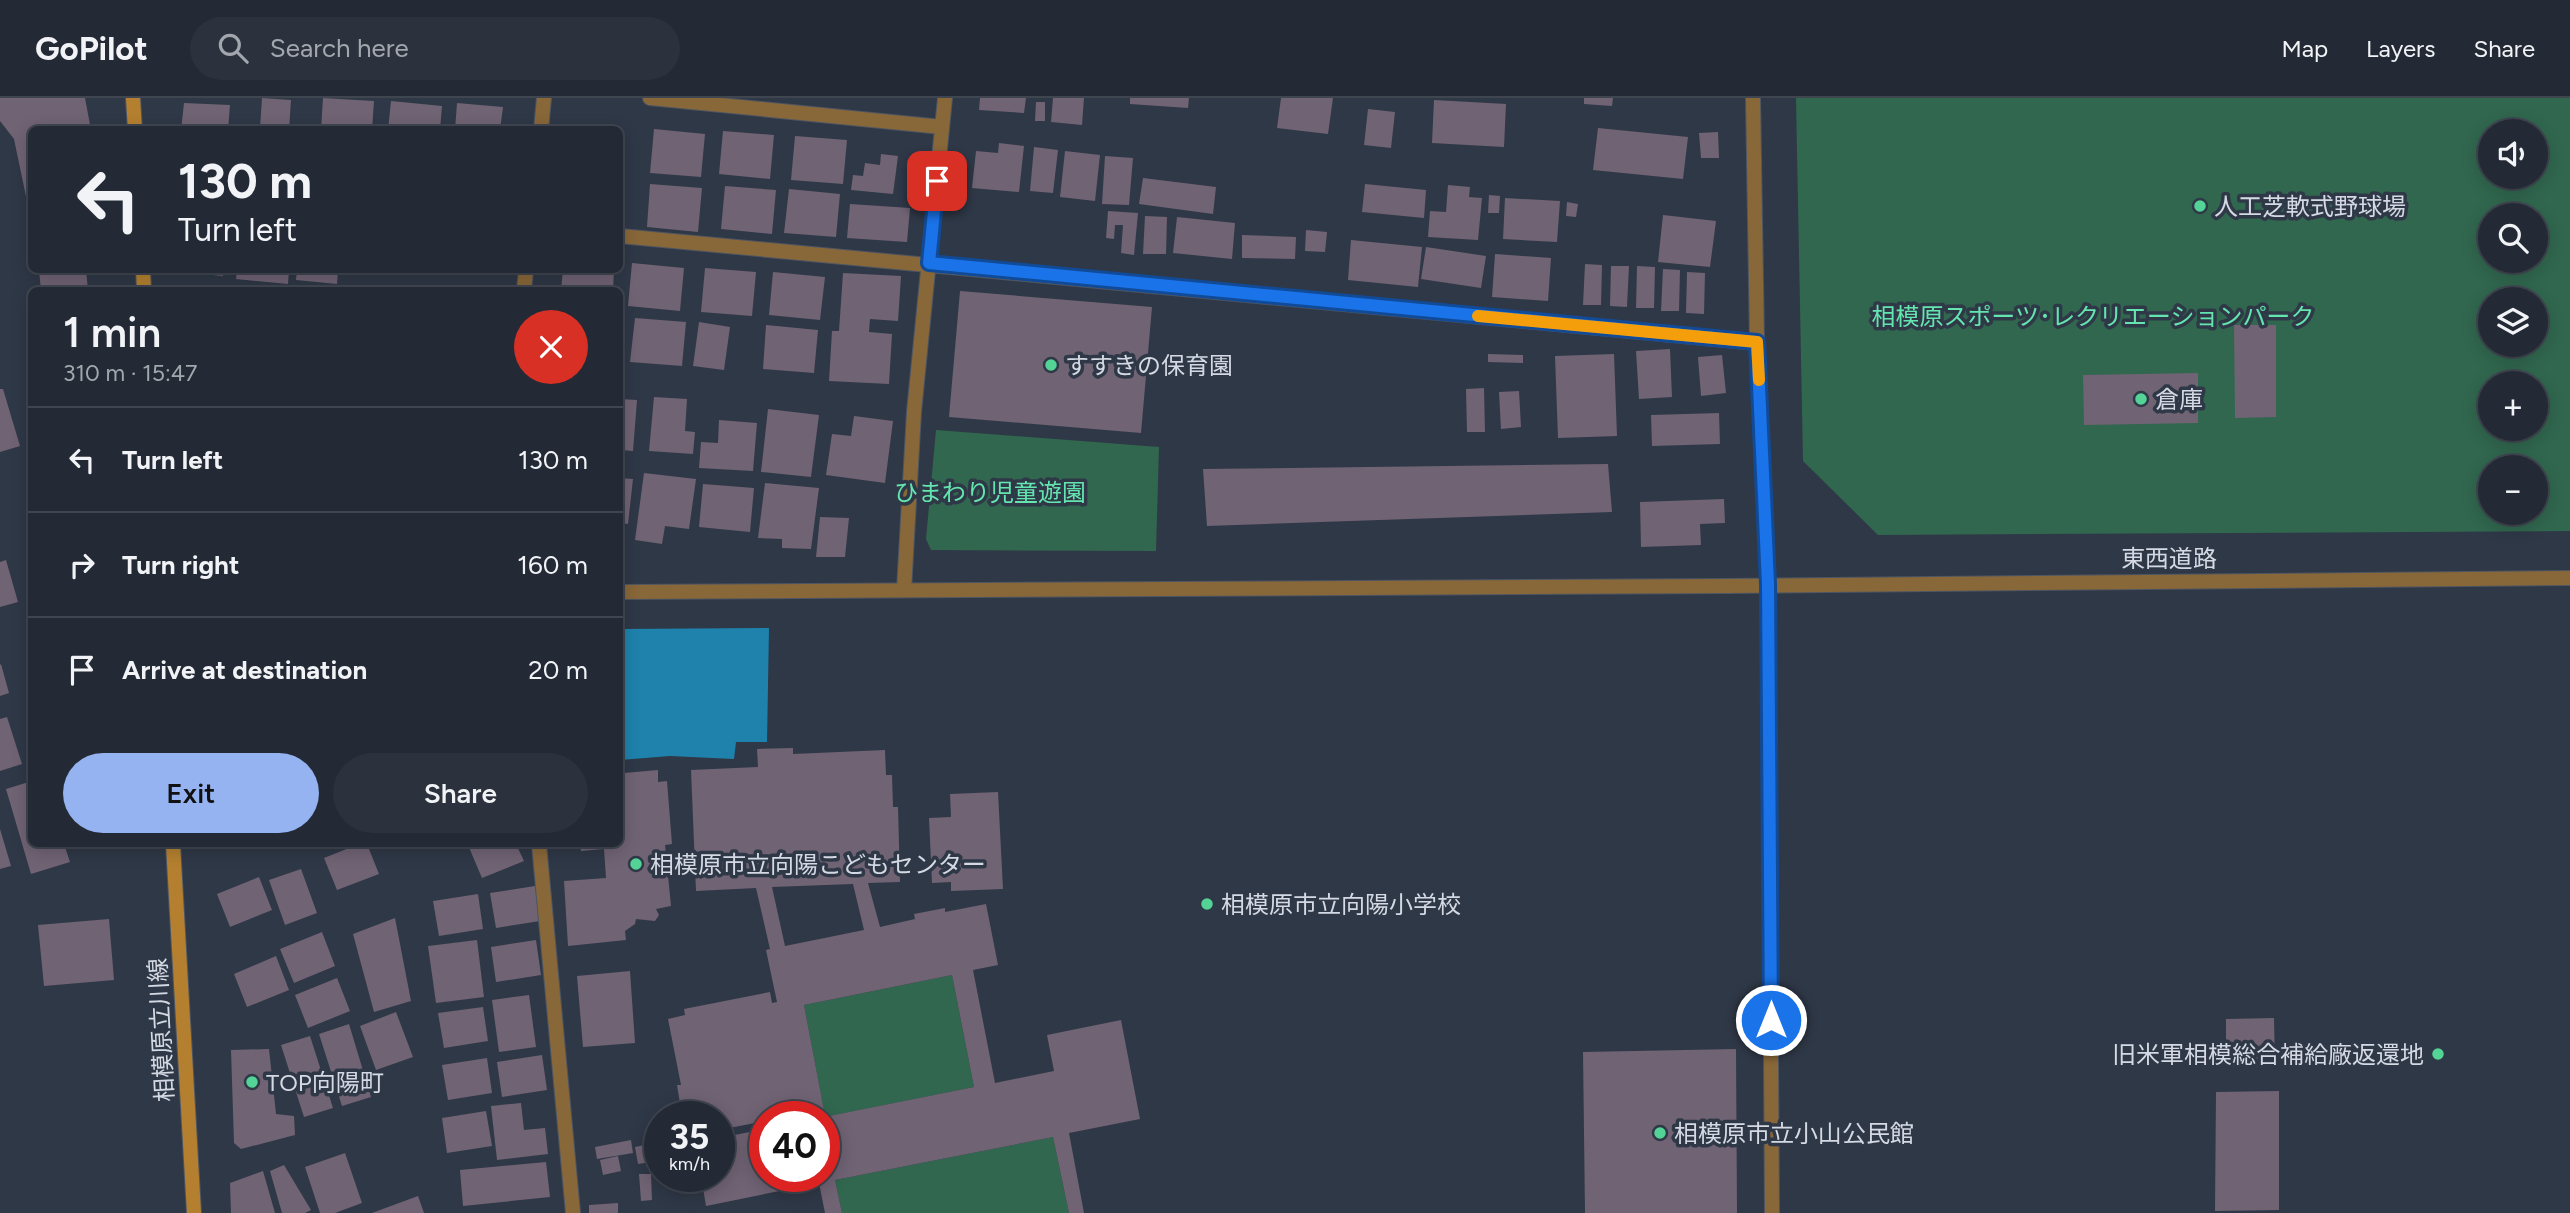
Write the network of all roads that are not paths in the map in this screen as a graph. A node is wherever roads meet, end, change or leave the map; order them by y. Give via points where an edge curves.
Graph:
1 (133, 98) edge
2 (544, 98) edge
3 (650, 98) edge
4 (945, 98) edge
5 (1753, 98) edge
6 (135, 126) edge
7 (541, 126) edge
8 (942, 127) junction
9 (623, 236) edge
10 (929, 263) junction
11 (1757, 342) junction
12 (2570, 578) edge
13 (1768, 584) junction
14 (904, 590) junction
15 (623, 592) edge
16 (173, 847) edge
17 (539, 847) edge
18 (194, 1213) edge
19 (573, 1213) edge
20 (1772, 1213) edge

1 - 6 main road
2 - 7 street
3 - 8 street
4 - 8 street
5 - 11 street
8 - 10 street
9 - 10 street
10 - 11 street
10 - 14 street via 914,412
11 - 13 street
12 - 13 street, 東西道路
13 - 14 street, 東西道路
13 - 20 street
14 - 15 street, 東西道路
16 - 18 main road, 相模原立川線
17 - 19 street

